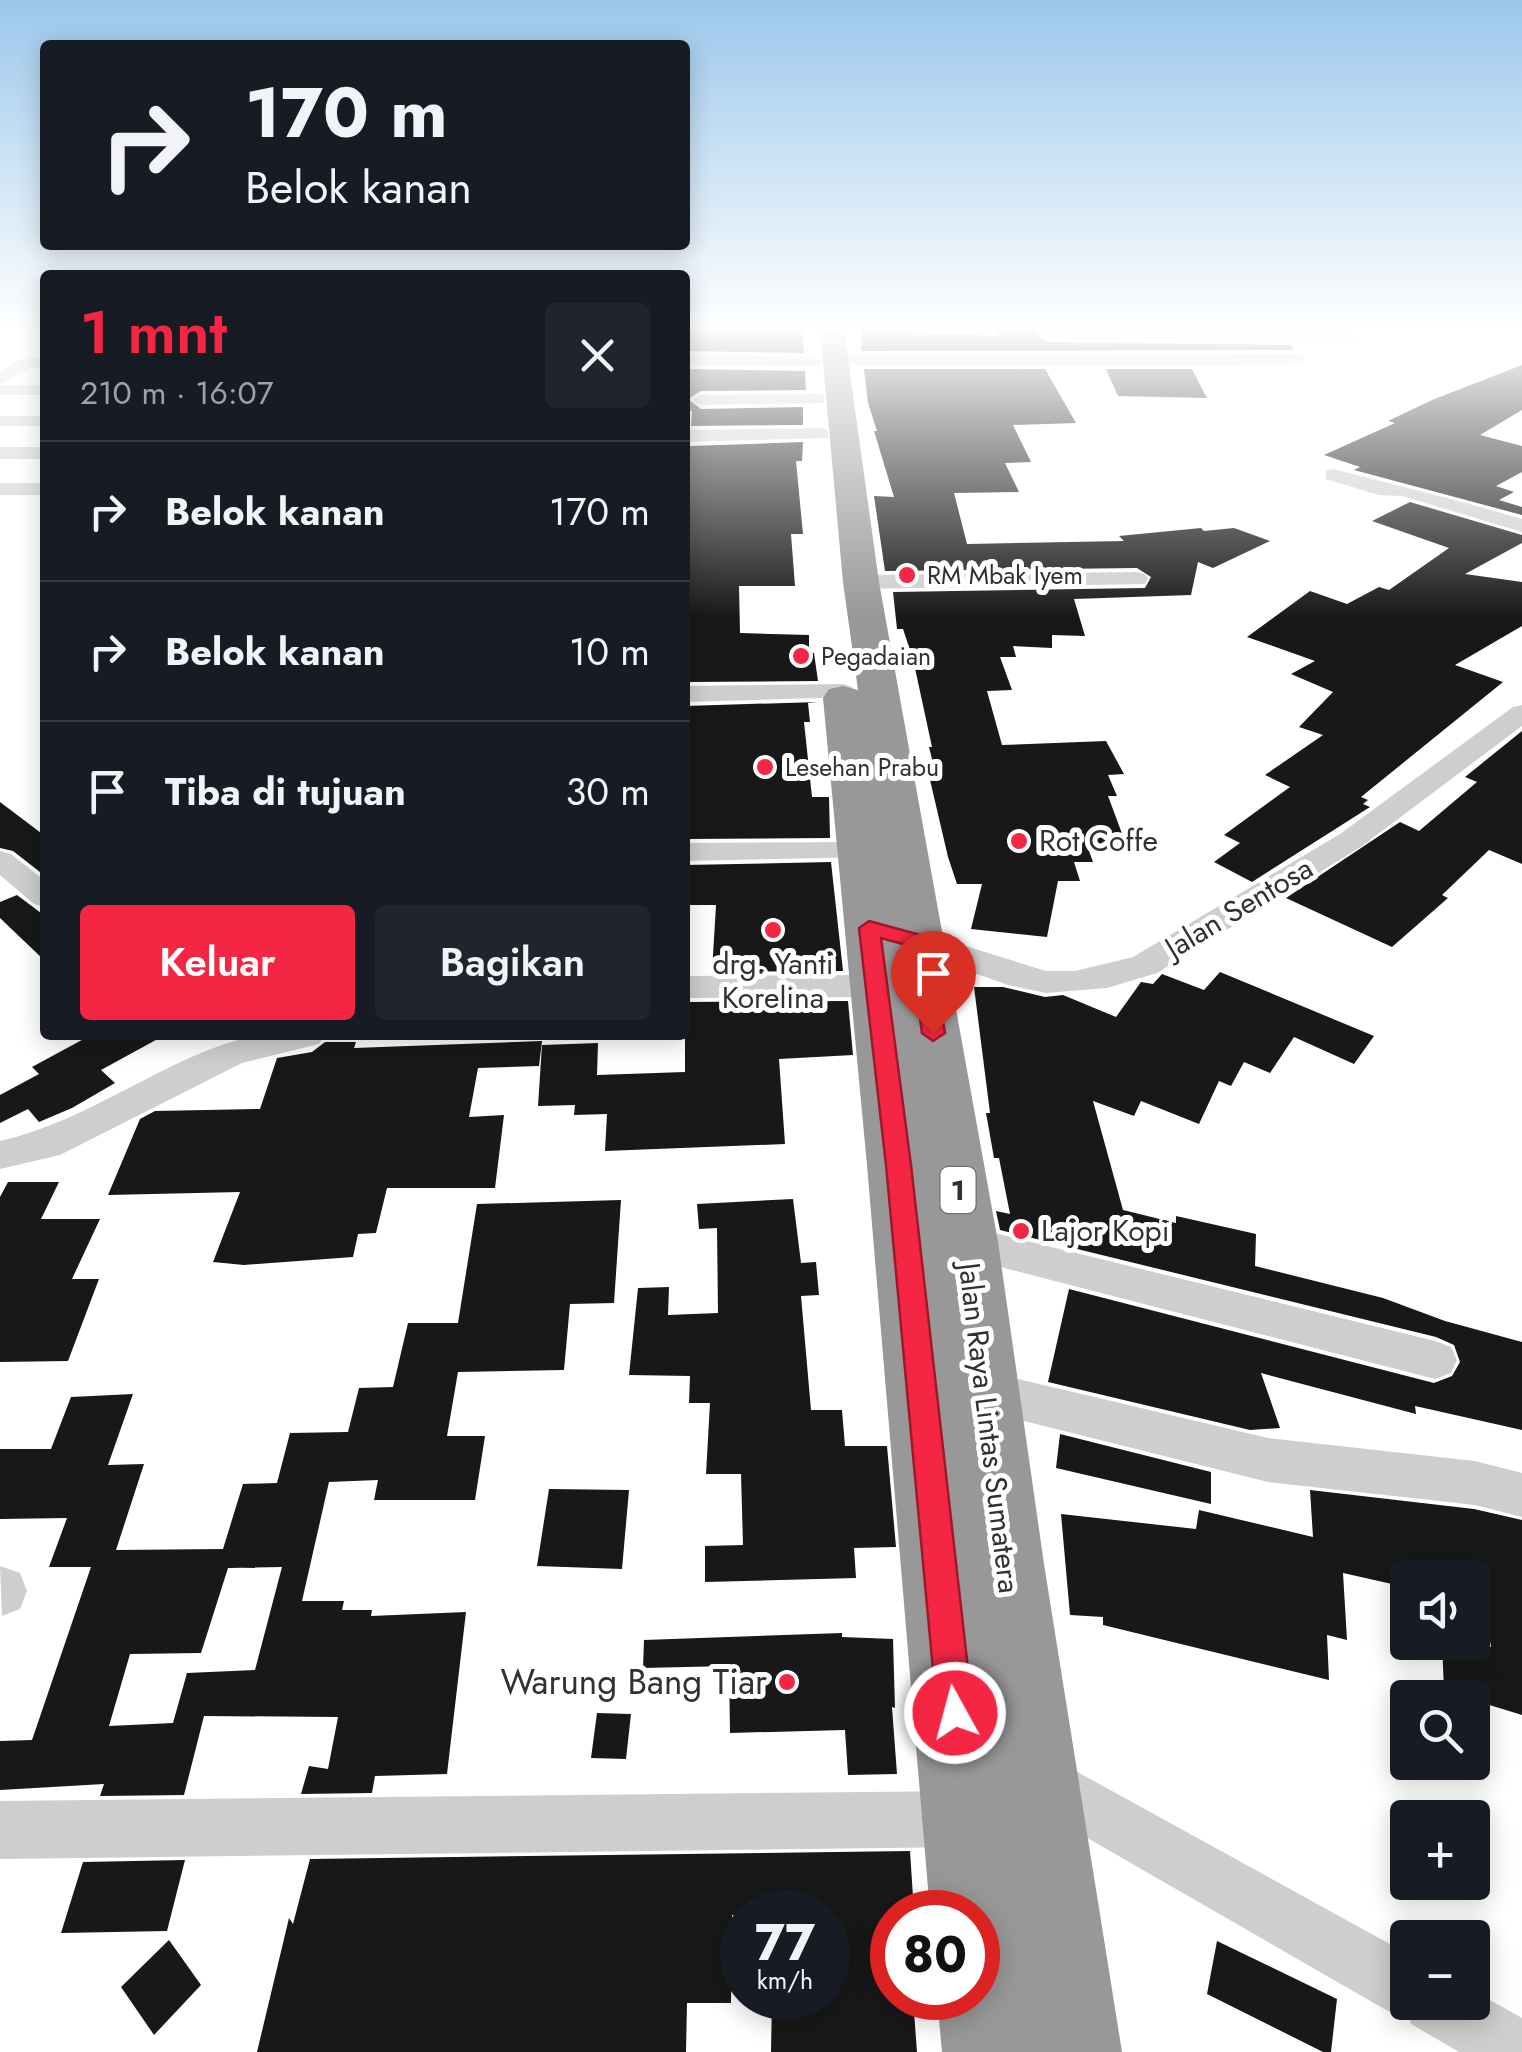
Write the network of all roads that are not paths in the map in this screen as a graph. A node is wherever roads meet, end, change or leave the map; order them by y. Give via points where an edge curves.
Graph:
1 (827, 426) edge
2 (834, 426) edge
3 (0, 453) edge
4 (40, 453) edge
5 (1333, 475) dead end
6 (40, 488) edge
7 (0, 489) edge
8 (1522, 526) edge
9 (1137, 579) dead end
10 (861, 582) junction
11 (842, 692) junction
12 (690, 694) edge
13 (1522, 713) edge
14 (690, 852) edge
15 (862, 852) junction
16 (0, 860) edge
17 (40, 893) edge
18 (889, 952) junction
19 (690, 986) edge
20 (260, 1040) edge
21 (222, 1044) edge
22 (0, 1156) edge
23 (966, 1242) junction
24 (1434, 1360) dead end
25 (984, 1391) junction
26 (1522, 1495) edge
27 (1033, 1775) junction
28 (968, 1819) junction
29 (0, 1830) edge
30 (1390, 1978) edge
31 (1465, 2020) edge
32 (992, 2052) edge
33 (1072, 2052) edge
34 (1520, 2052) edge

1 - 11 highway, Jalan Raya Lintas Sumatera / 1
2 - 10 highway, Jalan Raya Lintas Sumatera / 1
3 - 4 street
5 - 8 street
6 - 7 street
9 - 10 street
10 - 18 highway, Jalan Raya Lintas Sumatera / 1
11 - 12 street
11 - 15 highway, Jalan Raya Lintas Sumatera / 1
13 - 18 street, Jalan Sentosa via 1350,840 1145,965 1082,984
14 - 15 street
15 - 18 highway, Jalan Raya Lintas Sumatera / 1
16 - 17 street
18 - 19 street, Jalan Sentosa
18 - 23 highway, Jalan Raya Lintas Sumatera / 1
18 - 28 highway, Jalan Raya Lintas Sumatera / 1 via 938,1572
20 - 21 street
21 - 22 street via 46,1145
23 - 24 street
23 - 25 highway, Jalan Raya Lintas Sumatera / 1
25 - 26 street via 1268,1460
25 - 27 highway, Jalan Raya Lintas Sumatera / 1
27 - 30 street
27 - 33 highway, Jalan Raya Lintas Sumatera / 1
28 - 29 street
28 - 32 highway, Jalan Raya Lintas Sumatera / 1
31 - 34 street

